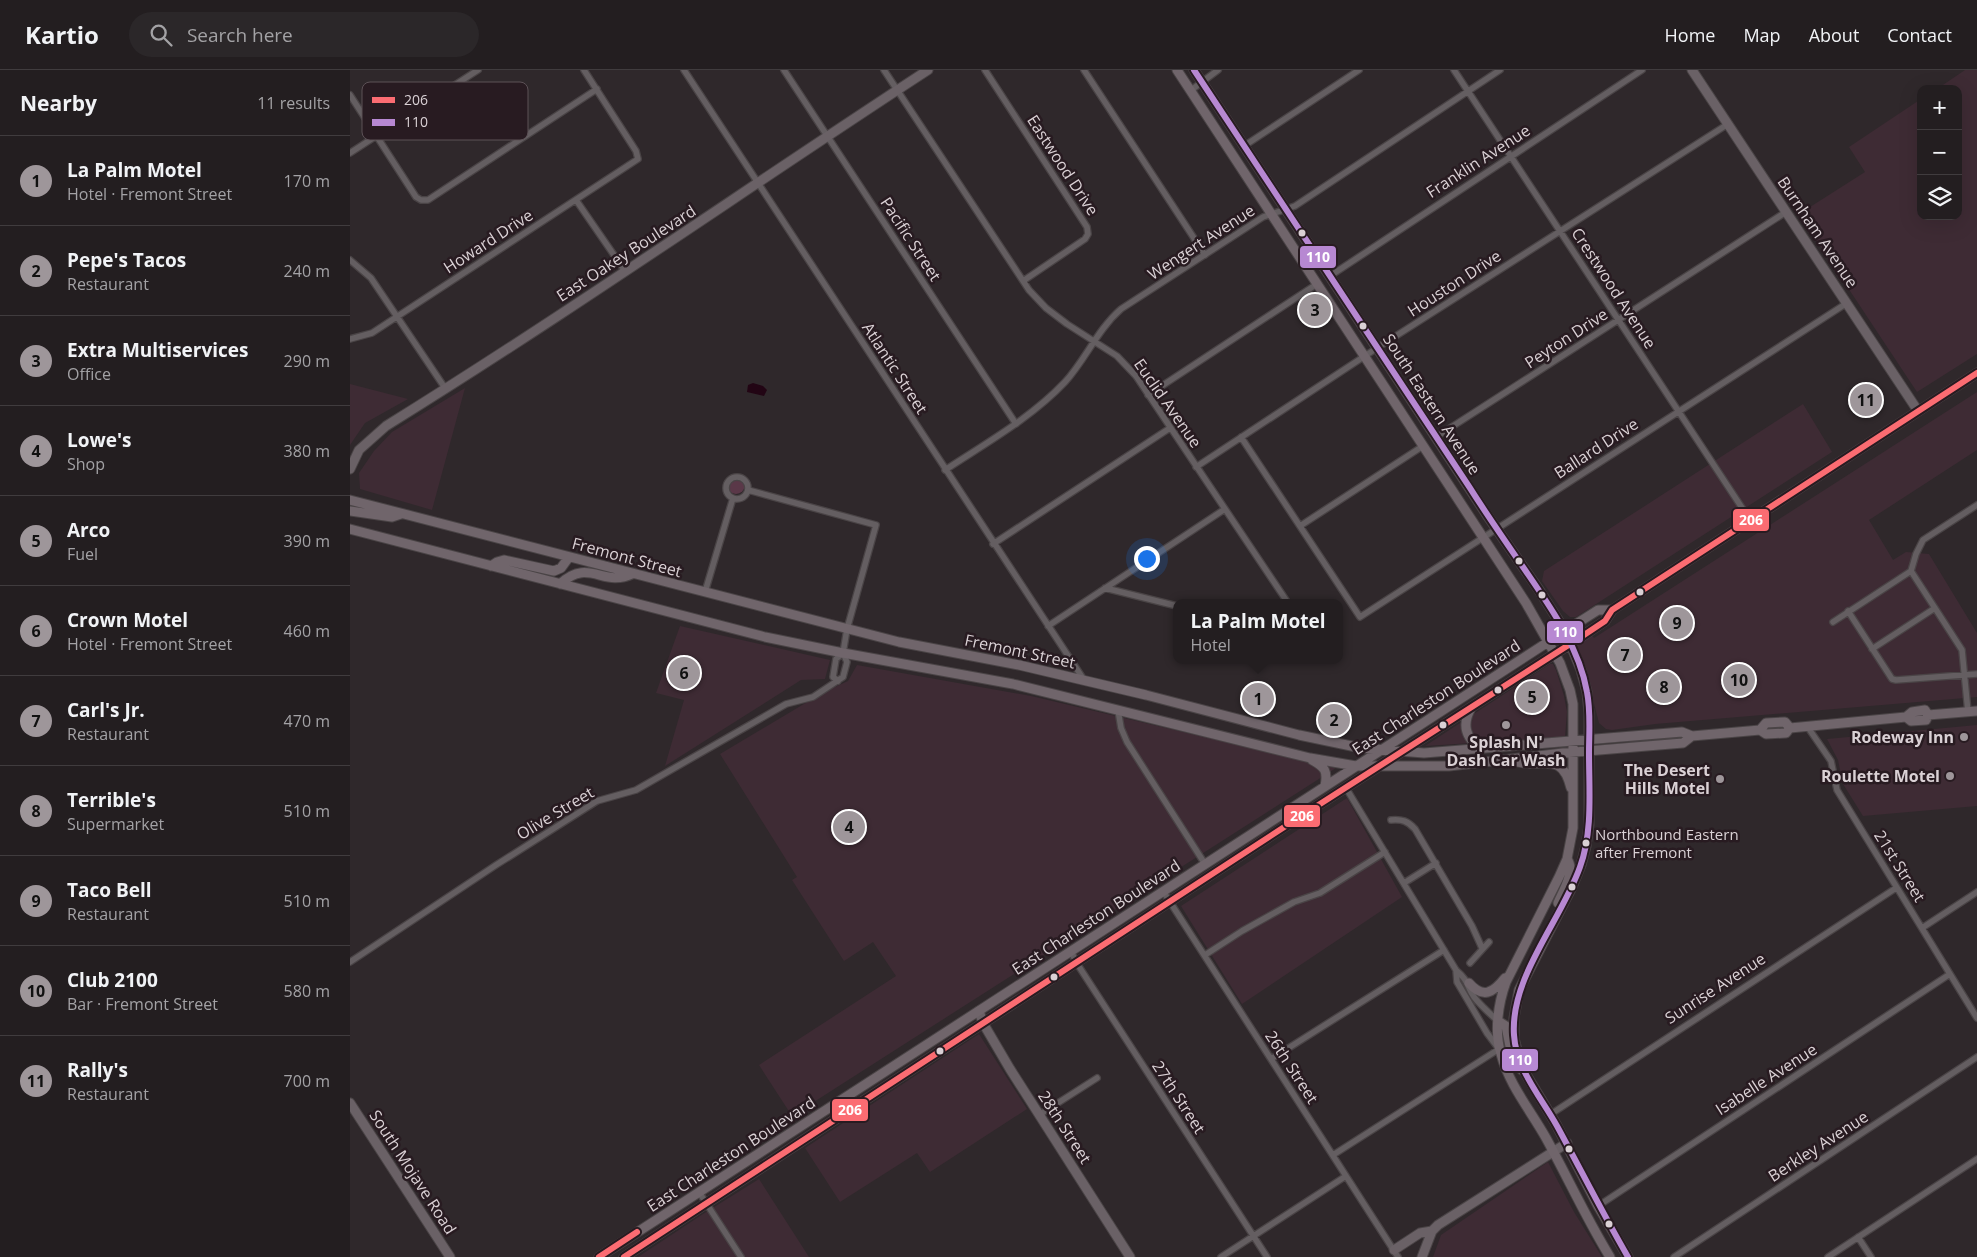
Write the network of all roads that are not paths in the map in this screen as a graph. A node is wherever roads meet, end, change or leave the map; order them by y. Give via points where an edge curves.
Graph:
1 (478, 70) edge
2 (584, 70) edge
3 (684, 70) edge
4 (784, 70) edge
5 (884, 70) edge
6 (928, 70) edge
7 (985, 70) edge
8 (1084, 70) edge
9 (1177, 70) edge
10 (1194, 70) edge
11 (1218, 70) edge
12 (1358, 70) edge
13 (1454, 70) edge
14 (1500, 70) edge
15 (1642, 70) edge
16 (1692, 70) edge
17 (1202, 81) junction
18 (459, 82) edge
19 (597, 89) junction
20 (898, 90) junction
21 (1190, 91) junction
22 (1468, 91) junction
23 (350, 95) edge
24 (362, 114) edge
25 (1728, 124) junction
26 (528, 134) edge
27 (827, 136) junction
28 (370, 140) edge
29 (379, 140) edge
30 (519, 140) edge
31 (1244, 146) junction
32 (350, 153) edge
33 (1511, 156) junction
34 (759, 184) junction
35 (576, 200) junction
36 (1286, 209) junction
37 (1786, 212) junction
38 (1272, 214) junction
39 (1560, 231) junction
40 (1205, 255) junction
41 (350, 260) edge
42 (625, 271) junction
43 (1330, 276) junction
44 (1023, 281) junction
45 (1317, 284) junction
46 (1847, 303) junction
47 (398, 316) junction
48 (1619, 320) junction
49 (350, 339) edge
50 (1094, 340) junction
51 (1377, 348) junction
52 (1364, 356) junction
53 (1977, 373) edge
54 (445, 388) junction
55 (1148, 395) junction
56 (1678, 411) junction
57 (1918, 411) junction
58 (1016, 424) junction
59 (1170, 428) junction
60 (1241, 437) junction
61 (1436, 437) junction
62 (1423, 446) junction
63 (1196, 467) junction
64 (350, 469) edge
65 (945, 470) junction
66 (748, 490) junction
67 (733, 498) junction
68 (350, 500) edge
69 (1977, 505) edge
70 (1225, 509) junction
71 (350, 511) edge
72 (401, 514) junction
73 (1750, 520) junction
74 (1300, 526) junction
75 (350, 529) edge
76 (1496, 529) junction
77 (1483, 537) junction
78 (993, 544) junction
79 (569, 557) junction
80 (491, 566) junction
81 (1911, 571) junction
82 (632, 574) junction
83 (560, 584) junction
84 (1105, 588) junction
85 (704, 592) junction
86 (1285, 599) edge
87 (1173, 605) edge
88 (1935, 608) junction
89 (1612, 610) junction
90 (1848, 611) junction
91 (1833, 622) dead end
92 (1048, 626) junction
93 (847, 629) junction
94 (1565, 631) junction
95 (1548, 642) junction
96 (1571, 643) junction
97 (1872, 649) junction
98 (843, 653) junction
99 (1555, 653) junction
100 (1977, 674) edge
101 (1965, 675) junction
102 (1084, 680) junction
103 (838, 681) junction
104 (1471, 708) junction
105 (1118, 710) junction
106 (1973, 711) edge
107 (1807, 726) junction
108 (1589, 745) junction
109 (1573, 746) junction
110 (1480, 748) junction
111 (1380, 750) junction
112 (1404, 752) junction
113 (1310, 758) junction
114 (1511, 760) junction
115 (1356, 766) junction
116 (1379, 767) junction
117 (1325, 786) junction
118 (1346, 788) junction
119 (1574, 800) junction
120 (1391, 820) dead end
121 (1385, 852) junction
122 (1567, 859) junction
123 (1436, 863) junction
124 (1206, 864) junction
125 (1404, 883) junction
126 (1896, 888) junction
127 (1163, 891) junction
128 (1977, 892) edge
129 (1170, 902) junction
130 (1922, 928) junction
131 (1547, 935) junction
132 (1489, 942) dead end
133 (1482, 948) junction
134 (1444, 950) junction
135 (1071, 951) junction
136 (1205, 955) junction
137 (350, 962) edge
138 (1076, 962) junction
139 (1470, 963) dead end
140 (1456, 970) junction
141 (1510, 972) junction
142 (1950, 974) junction
143 (1469, 983) junction
144 (979, 1011) junction
145 (1977, 1018) edge
146 (1498, 1020) junction
147 (982, 1023) junction
148 (1499, 1049) junction
149 (1271, 1058) junction
150 (1977, 1058) edge
151 (1527, 1076) junction
152 (1097, 1078) dead end
153 (867, 1083) junction
154 (350, 1102) edge
155 (856, 1106) junction
156 (829, 1108) junction
157 (1551, 1114) junction
158 (1039, 1115) junction
159 (1567, 1143) junction
160 (1553, 1152) junction
161 (1333, 1155) junction
162 (1977, 1159) edge
163 (1346, 1176) junction
164 (699, 1192) junction
165 (707, 1203) junction
166 (1598, 1206) junction
167 (1432, 1231) junction
168 (1254, 1236) junction
169 (1858, 1237) junction
170 (1396, 1254) edge
171 (450, 1257) edge
172 (599, 1257) edge
173 (624, 1257) edge
174 (741, 1257) edge
175 (1130, 1257) edge
176 (1221, 1257) edge
177 (1267, 1257) edge
178 (1422, 1257) edge
179 (1610, 1257) edge
180 (1628, 1257) edge
181 (1674, 1257) edge
182 (1828, 1257) edge
183 (1871, 1257) edge

1 - 18 street
2 - 19 street
3 - 34 street, Atlantic Street
4 - 27 street, Pacific Street
5 - 20 street, Euclid Avenue
6 - 20 street, East Oakey Boulevard
7 - 44 street, Eastwood Drive via 1087,227 1085,239
8 - 40 street
9 - 21 main road, South Eastern Avenue
10 - 17 main road, South Eastern Avenue
11 - 17 street
12 - 31 street
13 - 22 street, Crestwood Avenue
14 - 22 street, Wengert Avenue
15 - 33 street, Franklin Avenue
16 - 25 street, Burnham Avenue
17 - 21 street
17 - 31 main road, South Eastern Avenue
19 - 26 street
19 - 35 street, Howard Drive via 638,159
20 - 27 street, East Oakey Boulevard
20 - 44 street, Euclid Avenue
21 - 38 main road, South Eastern Avenue
22 - 33 street, Crestwood Avenue
22 - 36 street, Wengert Avenue
23 - 24 street
25 - 37 street, Burnham Avenue
25 - 39 street, Houston Drive
27 - 34 street, East Oakey Boulevard
27 - 58 street, Pacific Street
28 - 32 street
29 - 30 street via 416,197 428,200
31 - 36 main road, South Eastern Avenue
33 - 39 street, Crestwood Avenue
33 - 43 street, Franklin Avenue
34 - 42 street, East Oakey Boulevard
34 - 65 street, Atlantic Street
35 - 42 street
35 - 47 street, Howard Drive
36 - 38 street, Wengert Avenue
36 - 43 main road, South Eastern Avenue
37 - 46 street, Burnham Avenue
37 - 48 street, Peyton Drive
38 - 40 street, Wengert Avenue
38 - 45 main road, South Eastern Avenue
39 - 48 street, Crestwood Avenue
39 - 51 street, Houston Drive
40 - 50 street, Wengert Avenue via 1121,309
41 - 47 street via 371,278
42 - 54 street, East Oakey Boulevard
43 - 51 main road, South Eastern Avenue
44 - 50 street, Euclid Avenue via 1046,308
45 - 52 main road, South Eastern Avenue
45 - 55 street
46 - 56 street, Ballard Drive
46 - 57 street, Burnham Avenue
47 - 49 street, Howard Drive via 372,333
47 - 54 street
48 - 56 street, Crestwood Avenue
48 - 61 street, Peyton Drive
50 - 55 street, Euclid Avenue via 1117,356
50 - 58 street, Wengert Avenue via 1066,381
51 - 52 street, Houston Drive
51 - 61 main road, South Eastern Avenue
52 - 60 street, Houston Drive
52 - 62 main road, South Eastern Avenue
53 - 57 main road, East Charleston Boulevard
54 - 64 street, East Oakey Boulevard via 371,438 359,450
55 - 59 street, Euclid Avenue
56 - 73 street, Crestwood Avenue
56 - 76 street, Ballard Drive
57 - 73 main road, East Charleston Boulevard
58 - 65 street, Wengert Avenue
59 - 63 street, Euclid Avenue
59 - 78 street
60 - 63 street, Houston Drive
60 - 74 street
61 - 76 main road, South Eastern Avenue
62 - 74 street
62 - 77 main road, South Eastern Avenue
63 - 70 street, Euclid Avenue
65 - 78 street, Atlantic Street
66 - 67 street via 741,498
66 - 67 street via 744,479 730,480 726,486
66 - 93 street via 876,525
67 - 85 street
68 - 72 main road, Fremont Street
69 - 81 street via 1923,540
70 - 84 street
70 - 86 street, Euclid Avenue
71 - 72 main road via 392,517
72 - 79 main road, Fremont Street
73 - 89 main road, East Charleston Boulevard
74 - 77 street, Ballard Drive via 1360,616
75 - 80 main road, Fremont Street
76 - 77 street, Ballard Drive
76 - 94 main road, South Eastern Avenue
77 - 95 main road, South Eastern Avenue
78 - 92 street, Atlantic Street
79 - 80 main road via 561,568 554,571 504,560
79 - 82 main road, Fremont Street
80 - 83 main road, Fremont Street
81 - 88 street
81 - 90 street
82 - 83 main road via 616,579 584,571
82 - 85 main road, Fremont Street
83 - 98 main road, Fremont Street via 765,637
84 - 87 street
84 - 92 street
85 - 93 main road, Fremont Street
88 - 97 street
88 - 101 street via 1962,650
89 - 94 main road, East Charleston Boulevard via 1598,610
89 - 96 main road, East Charleston Boulevard via 1605,621
90 - 91 street
90 - 97 street
92 - 102 street, Atlantic Street
93 - 98 street
93 - 102 main road, Fremont Street
94 - 95 main road, East Charleston Boulevard
94 - 96 main road, South Eastern Avenue
95 - 99 main road, South Eastern Avenue
95 - 111 main road, East Charleston Boulevard
96 - 99 main road, East Charleston Boulevard
96 - 108 main road, South Eastern Avenue via 1587,692
97 - 101 street via 1892,679
98 - 103 street via 846,662 843,677
98 - 103 street via 836,659 833,676
98 - 105 main road, Fremont Street via 1013,684
99 - 104 main road, East Charleston Boulevard
99 - 109 main road, South Eastern Avenue via 1572,696
100 - 101 street
101 - 106 street
102 - 111 main road, Fremont Street via 1299,735
103 - 137 street, Olive Street via 813,697 786,704 636,790 597,801
104 - 110 main road via 1465,725 1470,738
104 - 112 main road, East Charleston Boulevard
105 - 113 main road, Fremont Street
105 - 124 street via 1126,742
106 - 107 main road, Fremont Street via 1928,715 1925,710 1912,712 1906,717
107 - 108 main road, Fremont Street via 1790,728 1786,733 1766,734 1760,730 1692,736 1682,732
107 - 126 street, 21st Street via 1831,761 1837,790
108 - 109 main road, Fremont Street
108 - 131 main road, South Eastern Avenue via 1586,846 1577,875
109 - 110 main road, Fremont Street
109 - 114 main road, Fremont Street
109 - 119 main road, South Eastern Avenue
110 - 112 main road, Fremont Street
111 - 112 main road, Fremont Street
111 - 115 main road, East Charleston Boulevard
112 - 116 main road, East Charleston Boulevard
113 - 115 main road, Fremont Street
113 - 117 main road via 1325,771
114 - 116 main road, Fremont Street via 1450,766
114 - 119 main road via 1548,762 1559,767 1568,780
115 - 116 main road, Fremont Street
115 - 117 main road, East Charleston Boulevard
116 - 118 main road, East Charleston Boulevard
117 - 124 main road, East Charleston Boulevard
118 - 121 street
118 - 129 main road, East Charleston Boulevard
119 - 122 main road, South Eastern Avenue
120 - 123 street via 1410,823
121 - 125 street
121 - 136 street via 1320,893 1294,902
122 - 131 main road via 1569,876
122 - 141 main road
123 - 125 street
123 - 133 street
124 - 127 main road, East Charleston Boulevard
125 - 134 street
126 - 130 street, 21st Street
126 - 157 street, Sunrise Avenue
127 - 129 street, 26th Street
127 - 135 main road, East Charleston Boulevard
128 - 130 street
129 - 136 street, 26th Street
129 - 138 main road, East Charleston Boulevard
130 - 142 street, 21st Street
131 - 151 main road via 1515,1007 1516,1047
132 - 133 street
133 - 139 street
134 - 140 street
134 - 149 street
135 - 138 street, 27th Street
135 - 144 main road, East Charleston Boulevard
136 - 149 street, 26th Street
138 - 147 main road, East Charleston Boulevard
138 - 168 street, 27th Street
140 - 143 street
140 - 148 street via 1457,982
141 - 143 main road via 1489,992 1479,992
141 - 146 main road via 1502,992
142 - 145 street, 21st Street
142 - 166 street, Isabelle Avenue
143 - 146 street via 1469,989 1478,1001
144 - 147 street, 28th Street
144 - 153 main road, East Charleston Boulevard
146 - 148 main road
146 - 151 main road via 1506,1026 1513,1061
147 - 155 main road, East Charleston Boulevard
147 - 158 street, 28th Street
148 - 160 main road via 1511,1080
148 - 161 street
149 - 161 street, 26th Street
150 - 181 street, Berkley Avenue
151 - 157 main road
152 - 158 street
153 - 155 main road
153 - 156 main road, East Charleston Boulevard
154 - 171 street, South Mojave Road
155 - 156 main road
155 - 165 main road, East Charleston Boulevard
156 - 164 main road, East Charleston Boulevard
157 - 159 main road
158 - 175 street, 28th Street
159 - 160 street
159 - 166 main road
160 - 167 street
160 - 179 main road
161 - 163 street, 26th Street
162 - 169 street
163 - 168 street
163 - 170 street, 26th Street
164 - 165 street
164 - 172 main road, East Charleston Boulevard
165 - 173 main road, East Charleston Boulevard
165 - 174 street
166 - 180 main road
167 - 170 street via 1420,1233
167 - 178 street
168 - 176 street
168 - 177 street, 27th Street
169 - 182 street
169 - 183 street

